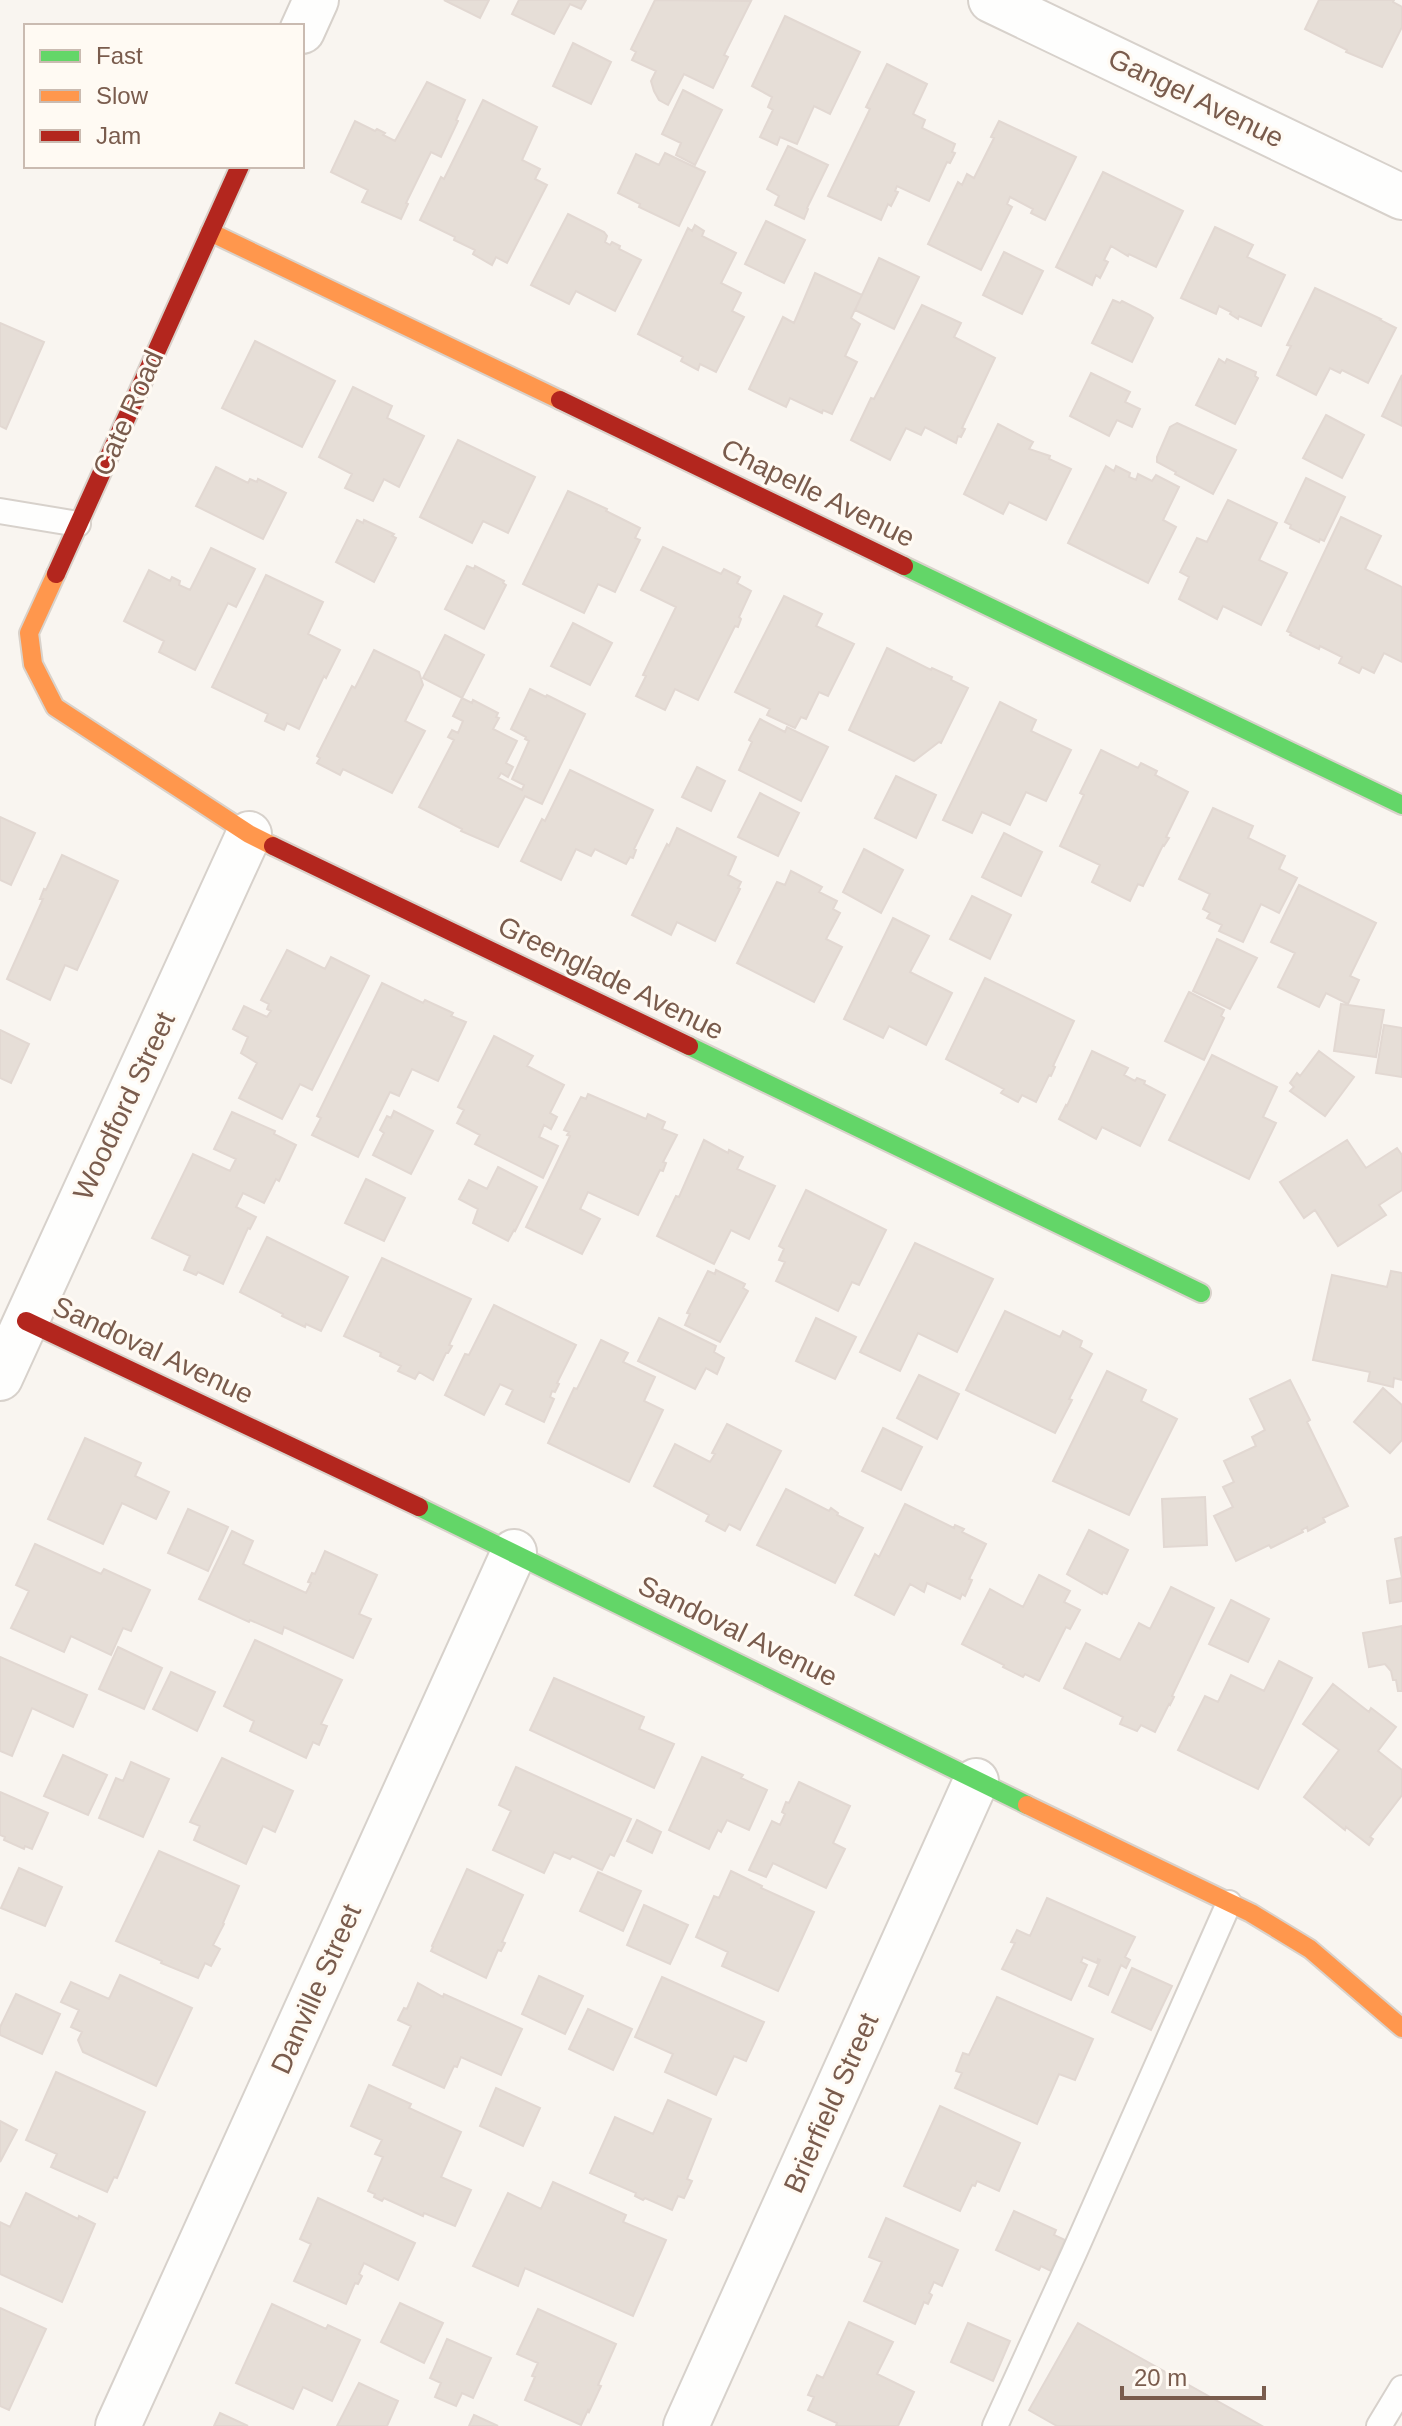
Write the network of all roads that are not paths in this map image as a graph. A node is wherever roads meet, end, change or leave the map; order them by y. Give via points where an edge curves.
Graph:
1 (316, 0) edge
2 (991, 0) edge
3 (304, 27) edge
4 (239, 168) edge
5 (1402, 197) edge
6 (210, 232) junction
7 (0, 511) edge
8 (78, 524) junction
9 (33, 664) joint
10 (1402, 805) edge
11 (249, 834) junction
12 (1201, 1293) dead end
13 (26, 1321) junction
14 (0, 1378) edge
15 (514, 1552) junction
16 (976, 1781) junction
17 (1229, 1903) junction
18 (1402, 2028) edge
19 (1402, 2388) edge
20 (118, 2426) edge
21 (686, 2426) edge
22 (995, 2426) edge
23 (1380, 2426) edge

1 - 3 street
2 - 5 street, Gangel Avenue
4 - 6 street, Cate Road
6 - 8 street, Cate Road
6 - 10 street, Chapelle Avenue
7 - 8 lane
8 - 9 street, Cate Road via 29,633
9 - 11 street, Greenglade Avenue via 55,707
11 - 12 street, Greenglade Avenue
11 - 13 street, Woodford Street
13 - 14 street, Woodford Street
13 - 15 street, Sandoval Avenue
15 - 16 street, Sandoval Avenue
15 - 20 street, Danville Street
16 - 17 street, Sandoval Avenue
16 - 21 street, Brierfield Street
17 - 18 street, Sandoval Avenue via 1310,1949
17 - 22 lane
19 - 23 lane

